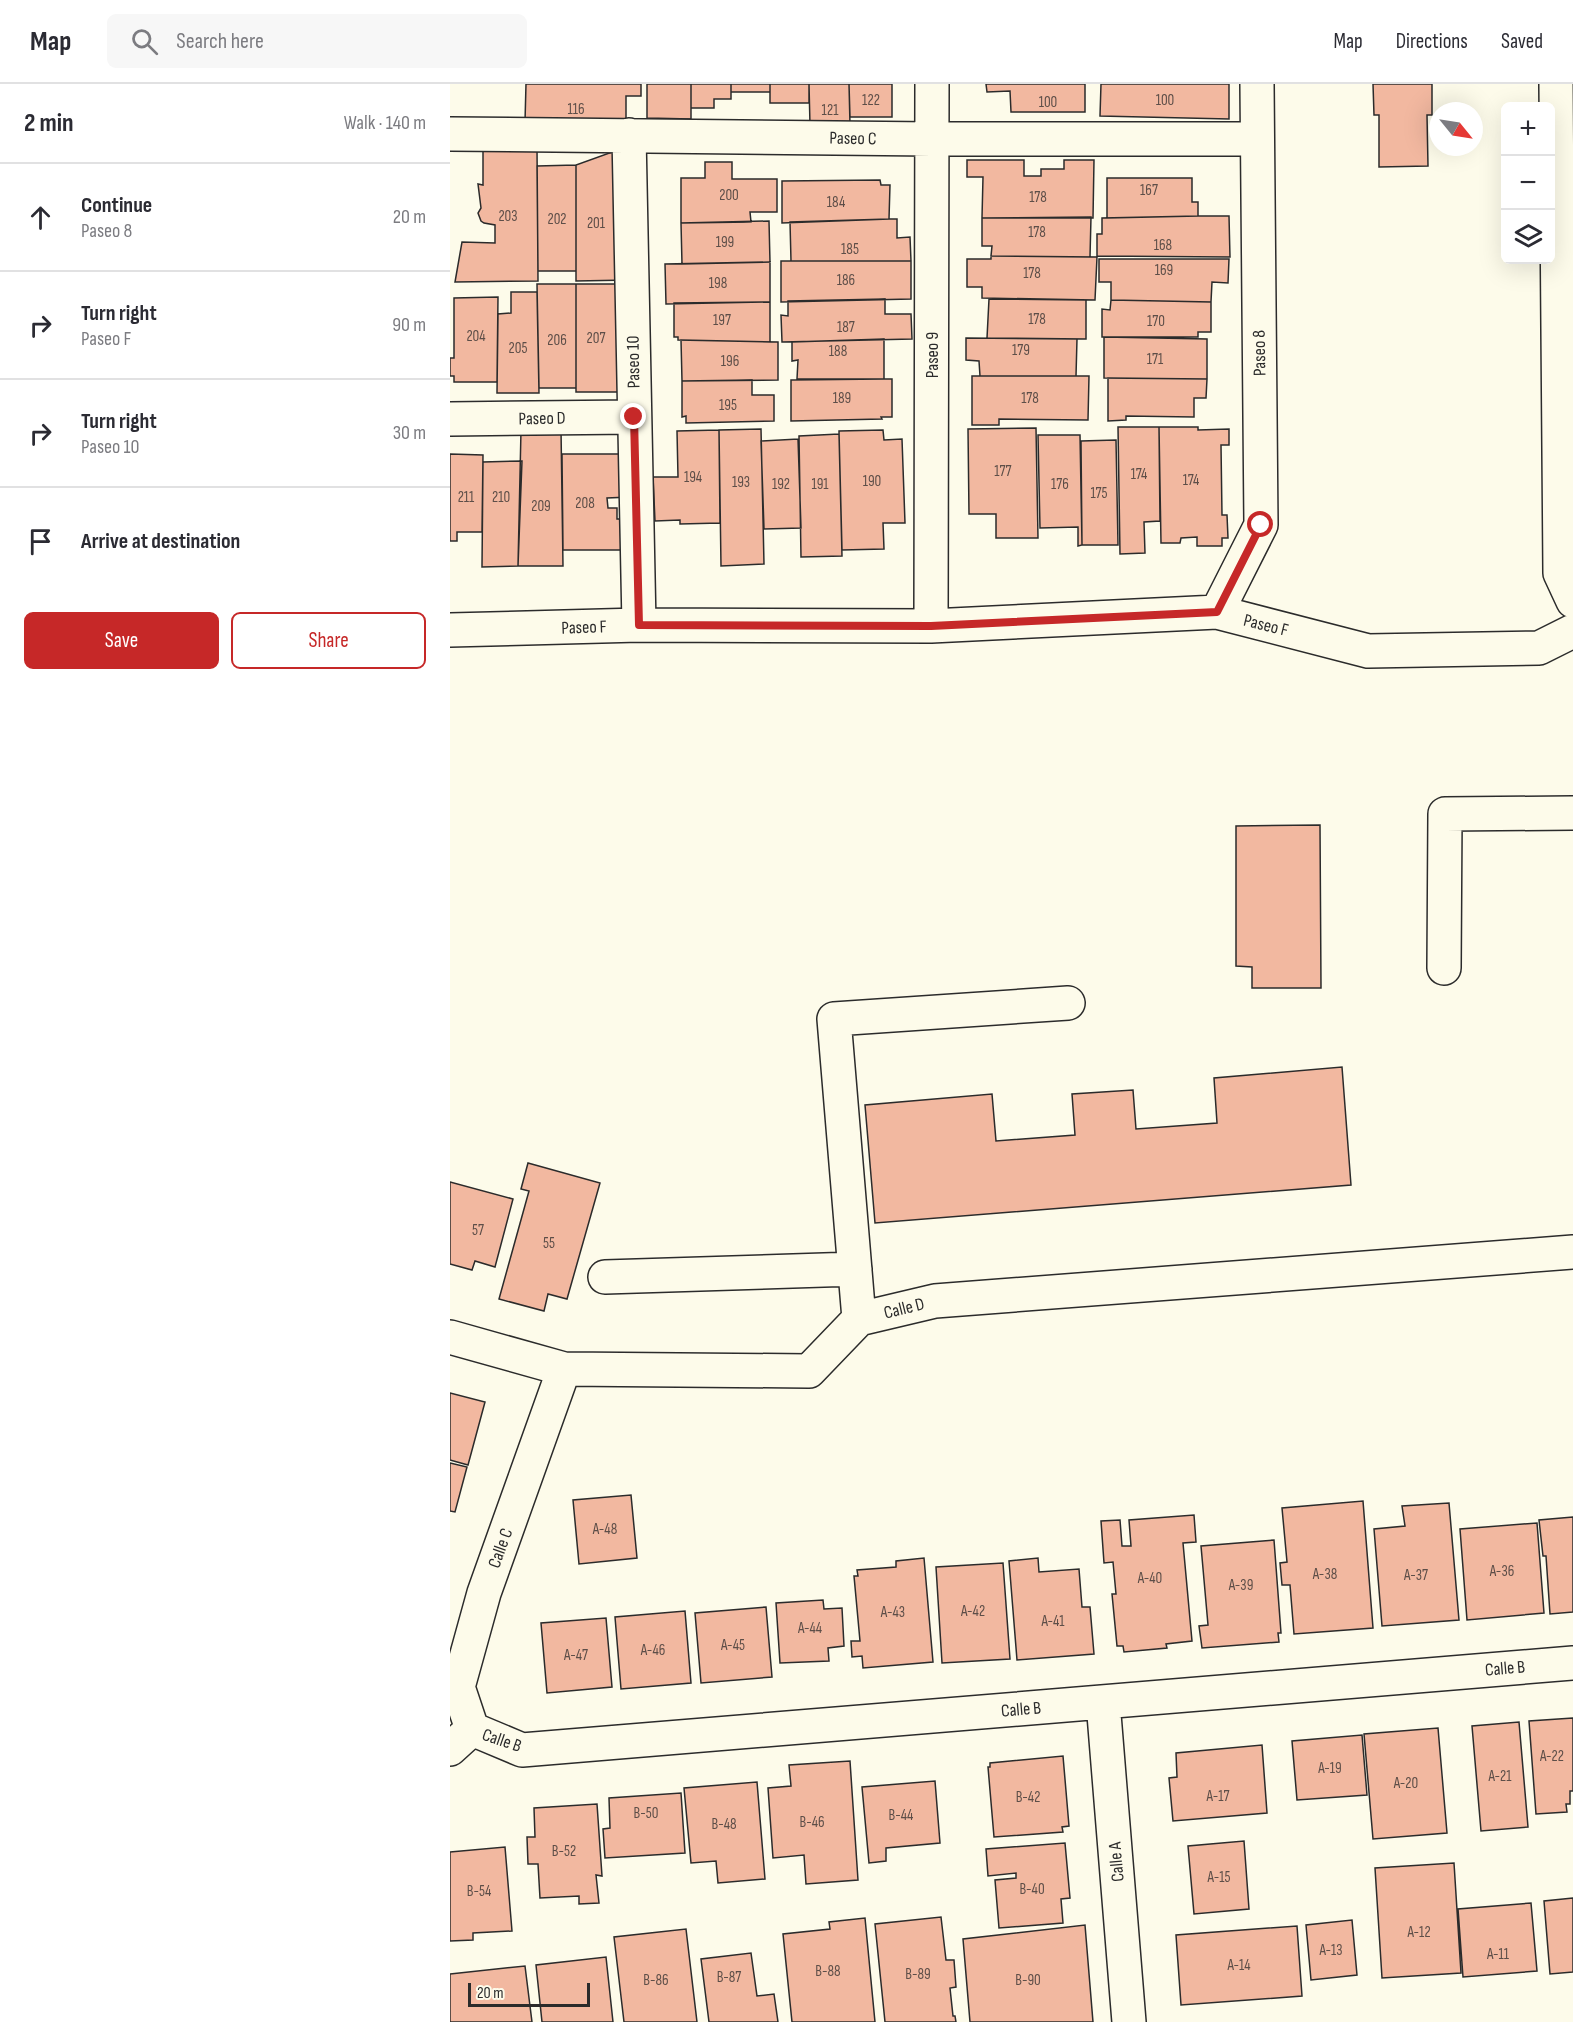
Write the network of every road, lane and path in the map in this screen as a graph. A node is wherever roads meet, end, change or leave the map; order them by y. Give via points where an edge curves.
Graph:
1 (932, 84) edge
2 (1257, 84) edge
3 (1556, 84) edge
4 (450, 134) edge
5 (629, 135) junction
6 (932, 139) junction
7 (1256, 139) junction
8 (1565, 168) edge
9 (634, 417) junction
10 (450, 419) edge
11 (1573, 601) edge
12 (1217, 612) junction
13 (639, 625) junction
14 (931, 626) junction
15 (450, 630) edge
16 (1573, 631) edge
17 (1573, 813) edge
18 (1444, 968) dead end
19 (1068, 1003) dead end
20 (1573, 1252) edge
21 (855, 1269) junction
22 (605, 1277) dead end
23 (859, 1319) junction
24 (450, 1337) edge
25 (564, 1369) junction
26 (1573, 1663) edge
27 (1103, 1702) junction
28 (461, 1739) edge
29 (1129, 2022) edge

1 - 6 street, Paseo 9
2 - 7 street, Paseo 8
3 - 8 street
4 - 5 street, Paseo C
5 - 6 street, Paseo C
5 - 9 street, Paseo 10
6 - 7 street, Paseo C
6 - 14 street, Paseo 9
7 - 12 street, Paseo 8 via 1261,525
8 - 11 street via 1560,573
9 - 10 street, Paseo D
9 - 13 street, Paseo 10
12 - 14 street, Paseo F
12 - 16 street, Paseo F via 1368,651 1539,648
13 - 14 street, Paseo F
13 - 15 street, Paseo F
17 - 18 street via 1445,814
19 - 21 street via 834,1019
20 - 23 street, Calle D via 935,1301
21 - 22 street
21 - 23 street
23 - 25 street, Calle D via 809,1371
24 - 25 street, Calle D
25 - 28 street, Calle C via 484,1593 459,1687
26 - 27 street, Calle B
27 - 28 street, Calle B via 522,1750
27 - 29 street, Calle A

